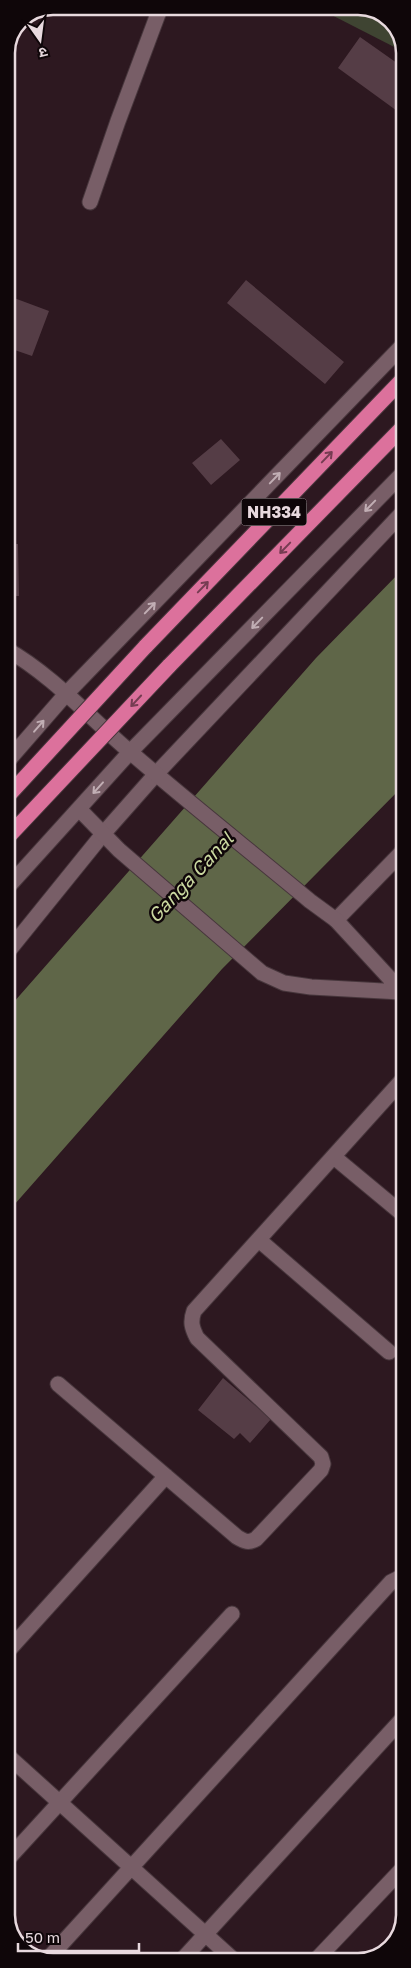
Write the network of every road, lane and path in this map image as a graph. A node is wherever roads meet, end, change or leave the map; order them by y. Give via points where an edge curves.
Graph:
1 (158, 15) edge
2 (90, 202) dead end
3 (396, 352) edge
4 (396, 386) edge
5 (396, 434) edge
6 (396, 480) edge
7 (396, 519) edge
8 (15, 654) edge
9 (66, 694) junction
10 (130, 752) junction
11 (15, 753) edge
12 (156, 774) junction
13 (15, 788) edge
14 (79, 809) junction
15 (15, 830) edge
16 (103, 834) junction
17 (396, 858) edge
18 (15, 879) edge
19 (336, 920) junction
20 (15, 943) edge
21 (396, 984) edge
22 (396, 992) edge
23 (396, 1086) edge
24 (334, 1157) junction
25 (396, 1209) edge
26 (259, 1240) junction
27 (390, 1352) dead end
28 (58, 1384) dead end
29 (166, 1476) junction
30 (396, 1580) edge
31 (232, 1614) dead end
32 (15, 1643) edge
33 (396, 1726) edge
34 (15, 1762) edge
35 (59, 1803) junction
36 (15, 1851) edge
37 (130, 1867) junction
38 (396, 1876) edge
39 (206, 1934) junction
40 (53, 1953) edge
41 (188, 1953) edge
42 (226, 1953) edge
43 (323, 1953) edge

1 - 2 street
9 -> 3 street
13 -> 4 highway, NH334, bridge via 145,647
5 -> 15 highway, NH334, bridge
6 -> 10 street
7 - 12 street
8 - 9 street
9 - 10 street
11 -> 9 street
10 - 12 street
10 -> 14 street
12 - 16 street
12 - 19 street
14 - 16 street
14 - 18 street
16 - 20 street
16 - 22 street via 262,973 284,983 311,987
17 - 19 street
19 - 21 street
23 - 24 street
24 - 25 street
24 - 26 street
26 - 27 street
26 - 29 street via 194,1311 192,1329 321,1457 321,1470 251,1542 237,1537
28 - 29 street
29 - 32 street
30 - 37 street
31 - 35 street
33 - 39 street
34 - 35 street
35 - 36 street
35 - 37 street
37 - 39 street
37 - 40 street
38 - 43 street
39 - 41 street
39 - 42 street

